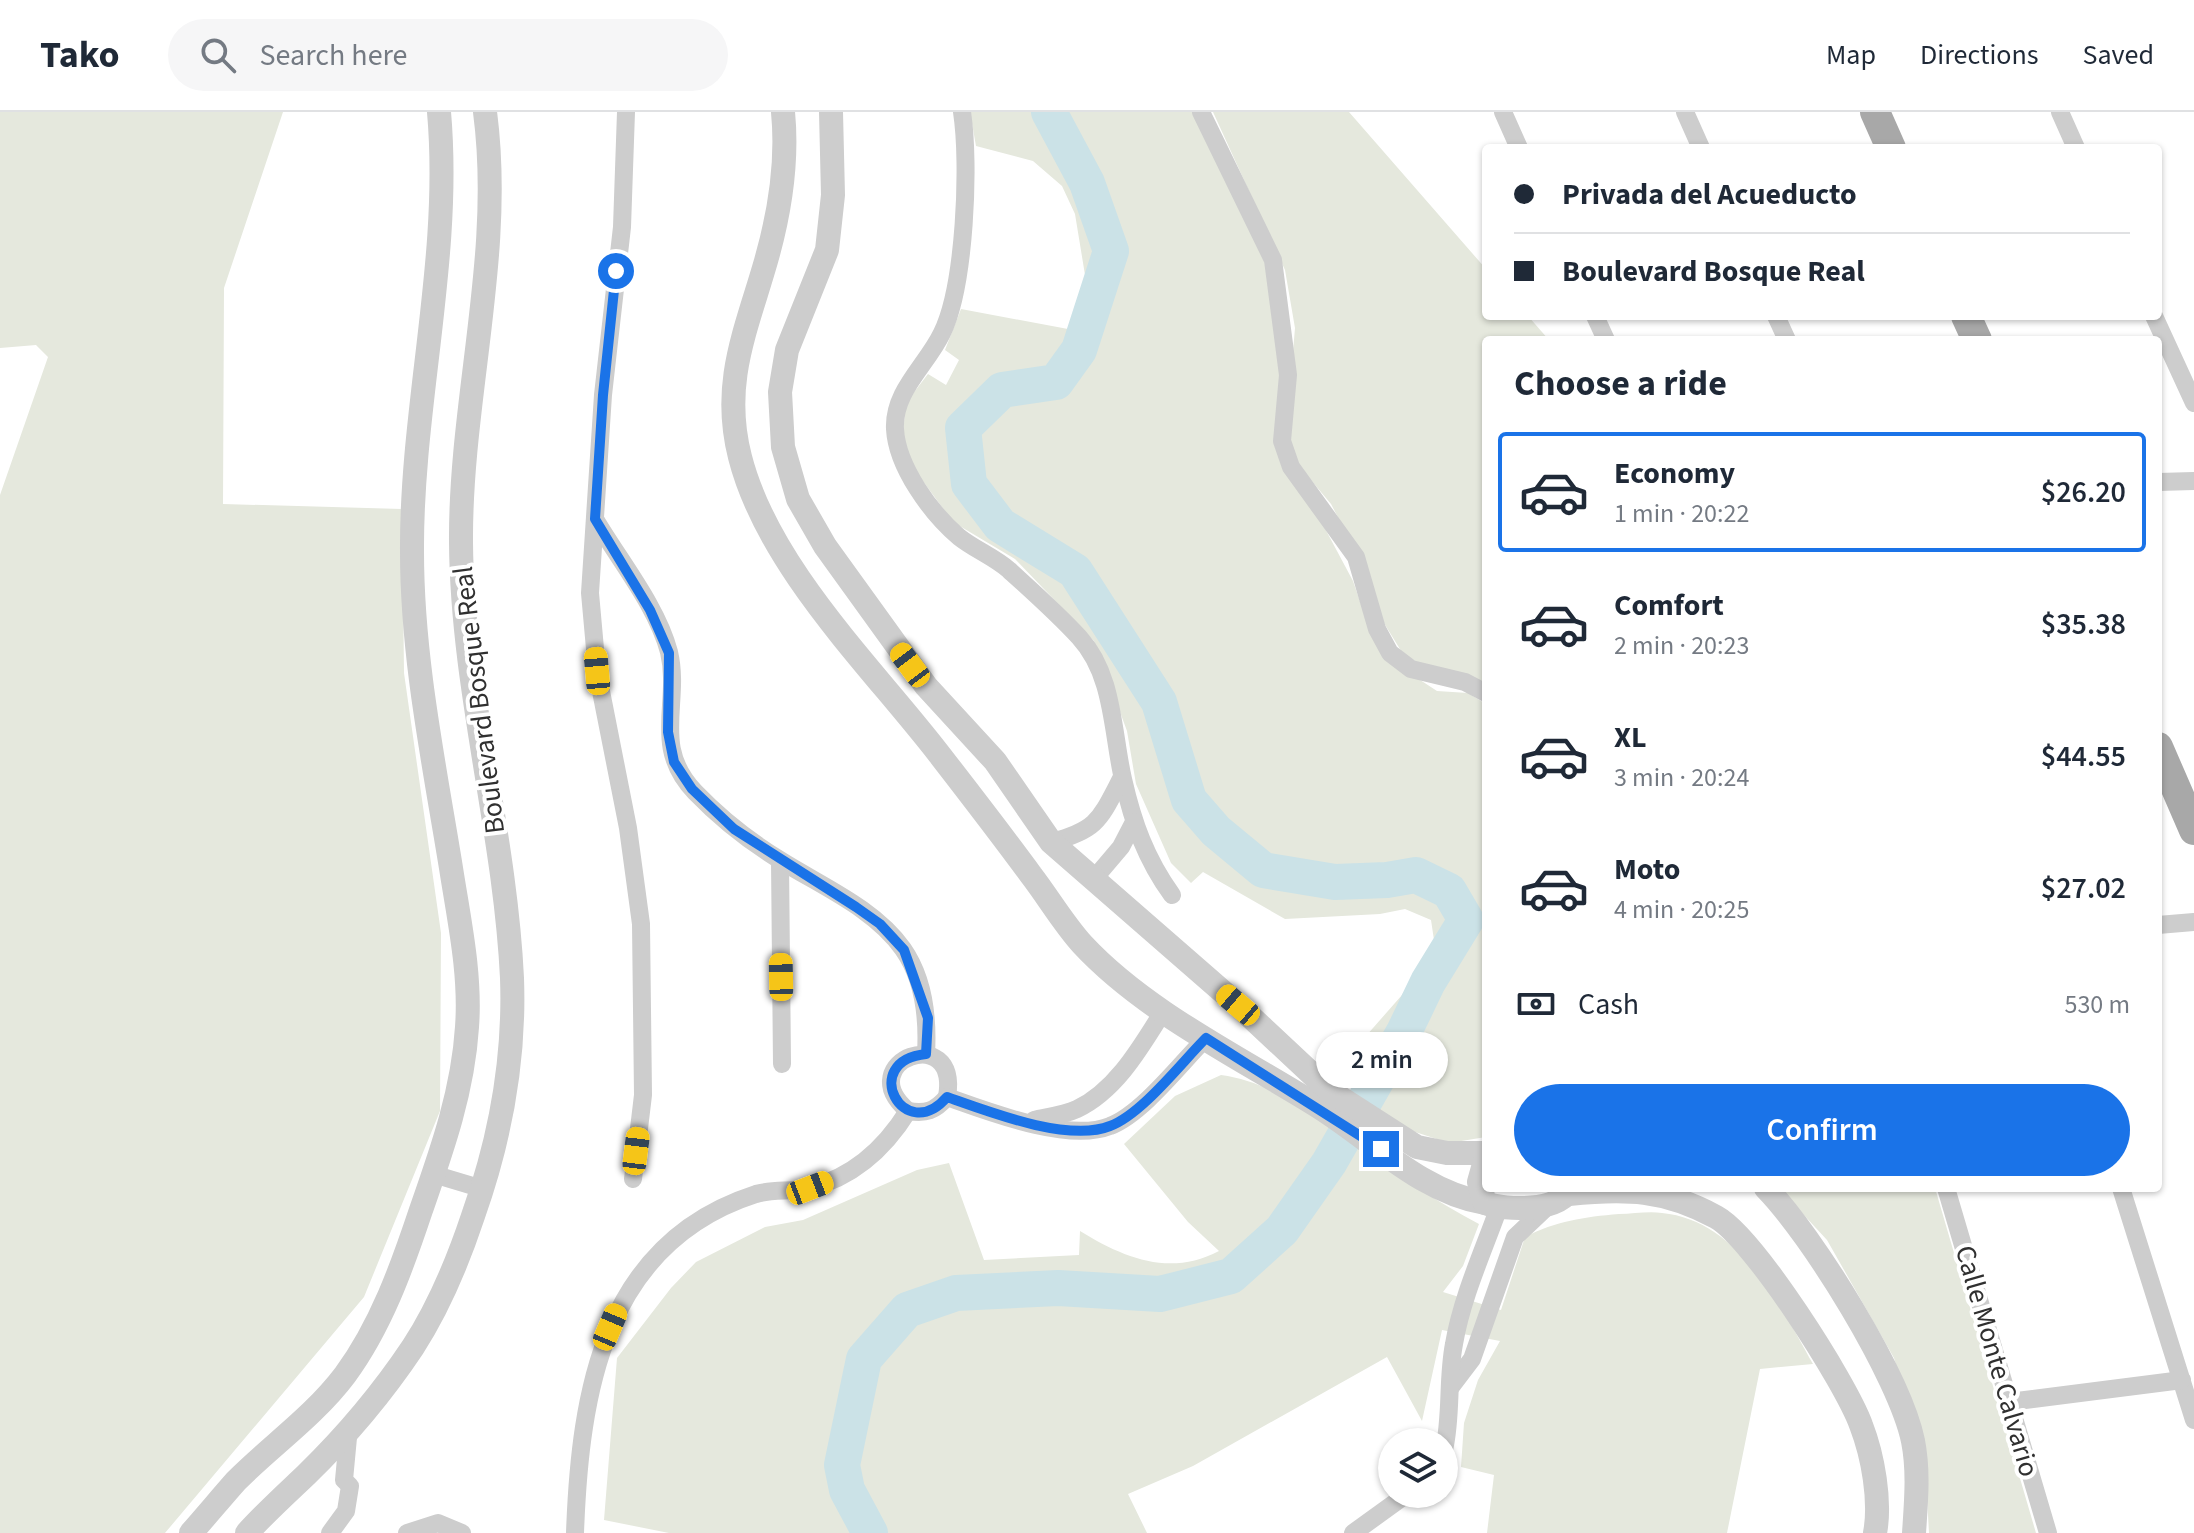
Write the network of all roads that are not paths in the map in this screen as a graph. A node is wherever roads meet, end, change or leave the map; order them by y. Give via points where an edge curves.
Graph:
1 (439, 112) edge
2 (485, 112) edge
3 (626, 112) edge
4 (783, 112) edge
5 (831, 112) edge
6 (962, 112) edge
7 (1201, 112) edge
8 (1503, 112) edge
9 (1685, 112) edge
10 (1875, 112) edge
11 (2060, 112) edge
12 (1517, 144) edge
13 (1699, 144) edge
14 (1889, 144) edge
15 (2074, 144) edge
16 (2156, 320) edge
17 (2194, 403) edge
18 (2194, 481) edge
19 (2162, 482) edge
20 (595, 519) junction
21 (926, 686) junction
22 (1482, 691) edge
23 (899, 702) junction
24 (2162, 756) edge
25 (1122, 777) junction
26 (1134, 822) junction
27 (2194, 830) edge
28 (1051, 842) junction
29 (780, 861) junction
30 (1093, 880) junction
31 (1172, 895) dead end
32 (2194, 922) edge
33 (2162, 925) edge
34 (1164, 1010) junction
35 (1206, 1038) junction
36 (926, 1054) junction
37 (782, 1064) dead end
38 (1119, 1074) junction
39 (947, 1097) junction
40 (1146, 1098) junction
41 (1324, 1099) junction
42 (908, 1111) junction
43 (1023, 1123) junction
44 (1410, 1155) junction
45 (1482, 1155) edge
46 (433, 1174) junction
47 (633, 1179) dead end
48 (483, 1189) junction
49 (1485, 1192) edge
50 (1604, 1192) edge
51 (1649, 1192) edge
52 (1770, 1192) edge
53 (1947, 1192) edge
54 (2122, 1192) edge
55 (1565, 1194) edge
56 (1492, 1205) junction
57 (2182, 1380) junction
58 (1450, 1388) junction
59 (2009, 1402) junction
60 (2194, 1420) edge
61 (349, 1427) junction
62 (1449, 1428) edge
63 (309, 1472) junction
64 (344, 1480) junction
65 (1388, 1508) edge
66 (191, 1533) edge
67 (247, 1533) edge
68 (330, 1533) edge
69 (407, 1533) edge
70 (462, 1533) edge
71 (575, 1533) edge
72 (1353, 1533) edge
73 (1875, 1533) edge
74 (1914, 1533) edge
75 (2048, 1533) edge

1 - 46 street, Boulevard Bosque Real via 442,194 412,552 418,665 463,951 467,1026 451,1123
2 - 48 street, Boulevard Bosque Real via 491,194 468,401 461,540 468,659 512,978 506,1098
3 - 20 street via 622,227
4 - 23 street via 786,163 778,210 734,364 739,455 783,554 852,650
5 - 21 street via 833,195 827,250 787,350 780,392 783,447 798,499 825,546
6 - 25 street via 967,146 955,285 943,332 900,397 895,429 904,463 929,503 958,536 1008,569 1080,638 1102,670
7 - 22 street via 1273,260 1288,375 1282,441 1291,467 1356,557 1377,629 1390,653 1411,669
8 - 12 street
9 - 13 street
10 - 14 main road
11 - 15 street
16 - 17 street
18 - 19 street
20 - 29 street via 650,610 669,653 668,732 674,762 692,789 734,829
20 - 47 street via 590,593 597,671 641,924 643,1095
21 - 23 street
21 - 28 street via 995,761
23 - 34 street via 1082,944
24 - 27 main road
25 - 26 street
25 - 28 street via 1103,813 1082,834
26 - 30 street
26 - 31 street via 1149,864
28 - 30 street
29 - 36 street via 880,924 904,950 928,1018
29 - 37 street
30 - 41 street via 1238,1005
32 - 33 street
34 - 35 street
34 - 38 street
35 - 40 street
35 - 41 street
36 - 39 street via 942,1062 950,1079
36 - 42 street via 908,1055 895,1066 890,1083 895,1100
38 - 40 street
38 - 43 street via 1077,1109
39 - 42 street via 937,1109
39 - 43 street
40 - 43 street via 1109,1127 1073,1130
41 - 44 street
42 - 71 street via 893,1136 856,1169 810,1188 758,1193 707,1214 653,1259 621,1300 598,1355 584,1417
44 - 45 street
44 - 56 street via 1427,1184
46 - 48 street
46 - 66 street, Boulevard Bosque Real via 403,1265 345,1376
48 - 61 street, Boulevard Bosque Real via 447,1283 414,1345
49 - 56 street
50 - 55 street
51 - 73 street via 1719,1218 1745,1242 1839,1378 1861,1425 1873,1470
52 - 74 street via 1815,1249 1892,1385 1913,1440
53 - 59 street, Calle Monte Calvario
54 - 57 street
55 - 56 street via 1531,1207
55 - 58 street via 1515,1237 1472,1359
56 - 58 street via 1460,1314
57 - 59 street
57 - 60 street
58 - 62 street
59 - 75 street, Calle Monte Calvario
61 - 63 street, Boulevard Bosque Real
61 - 64 street
63 - 64 street
63 - 67 street, Boulevard Bosque Real
64 - 68 street via 350,1486 346,1511
65 - 72 street
69 - 70 street via 438,1523

